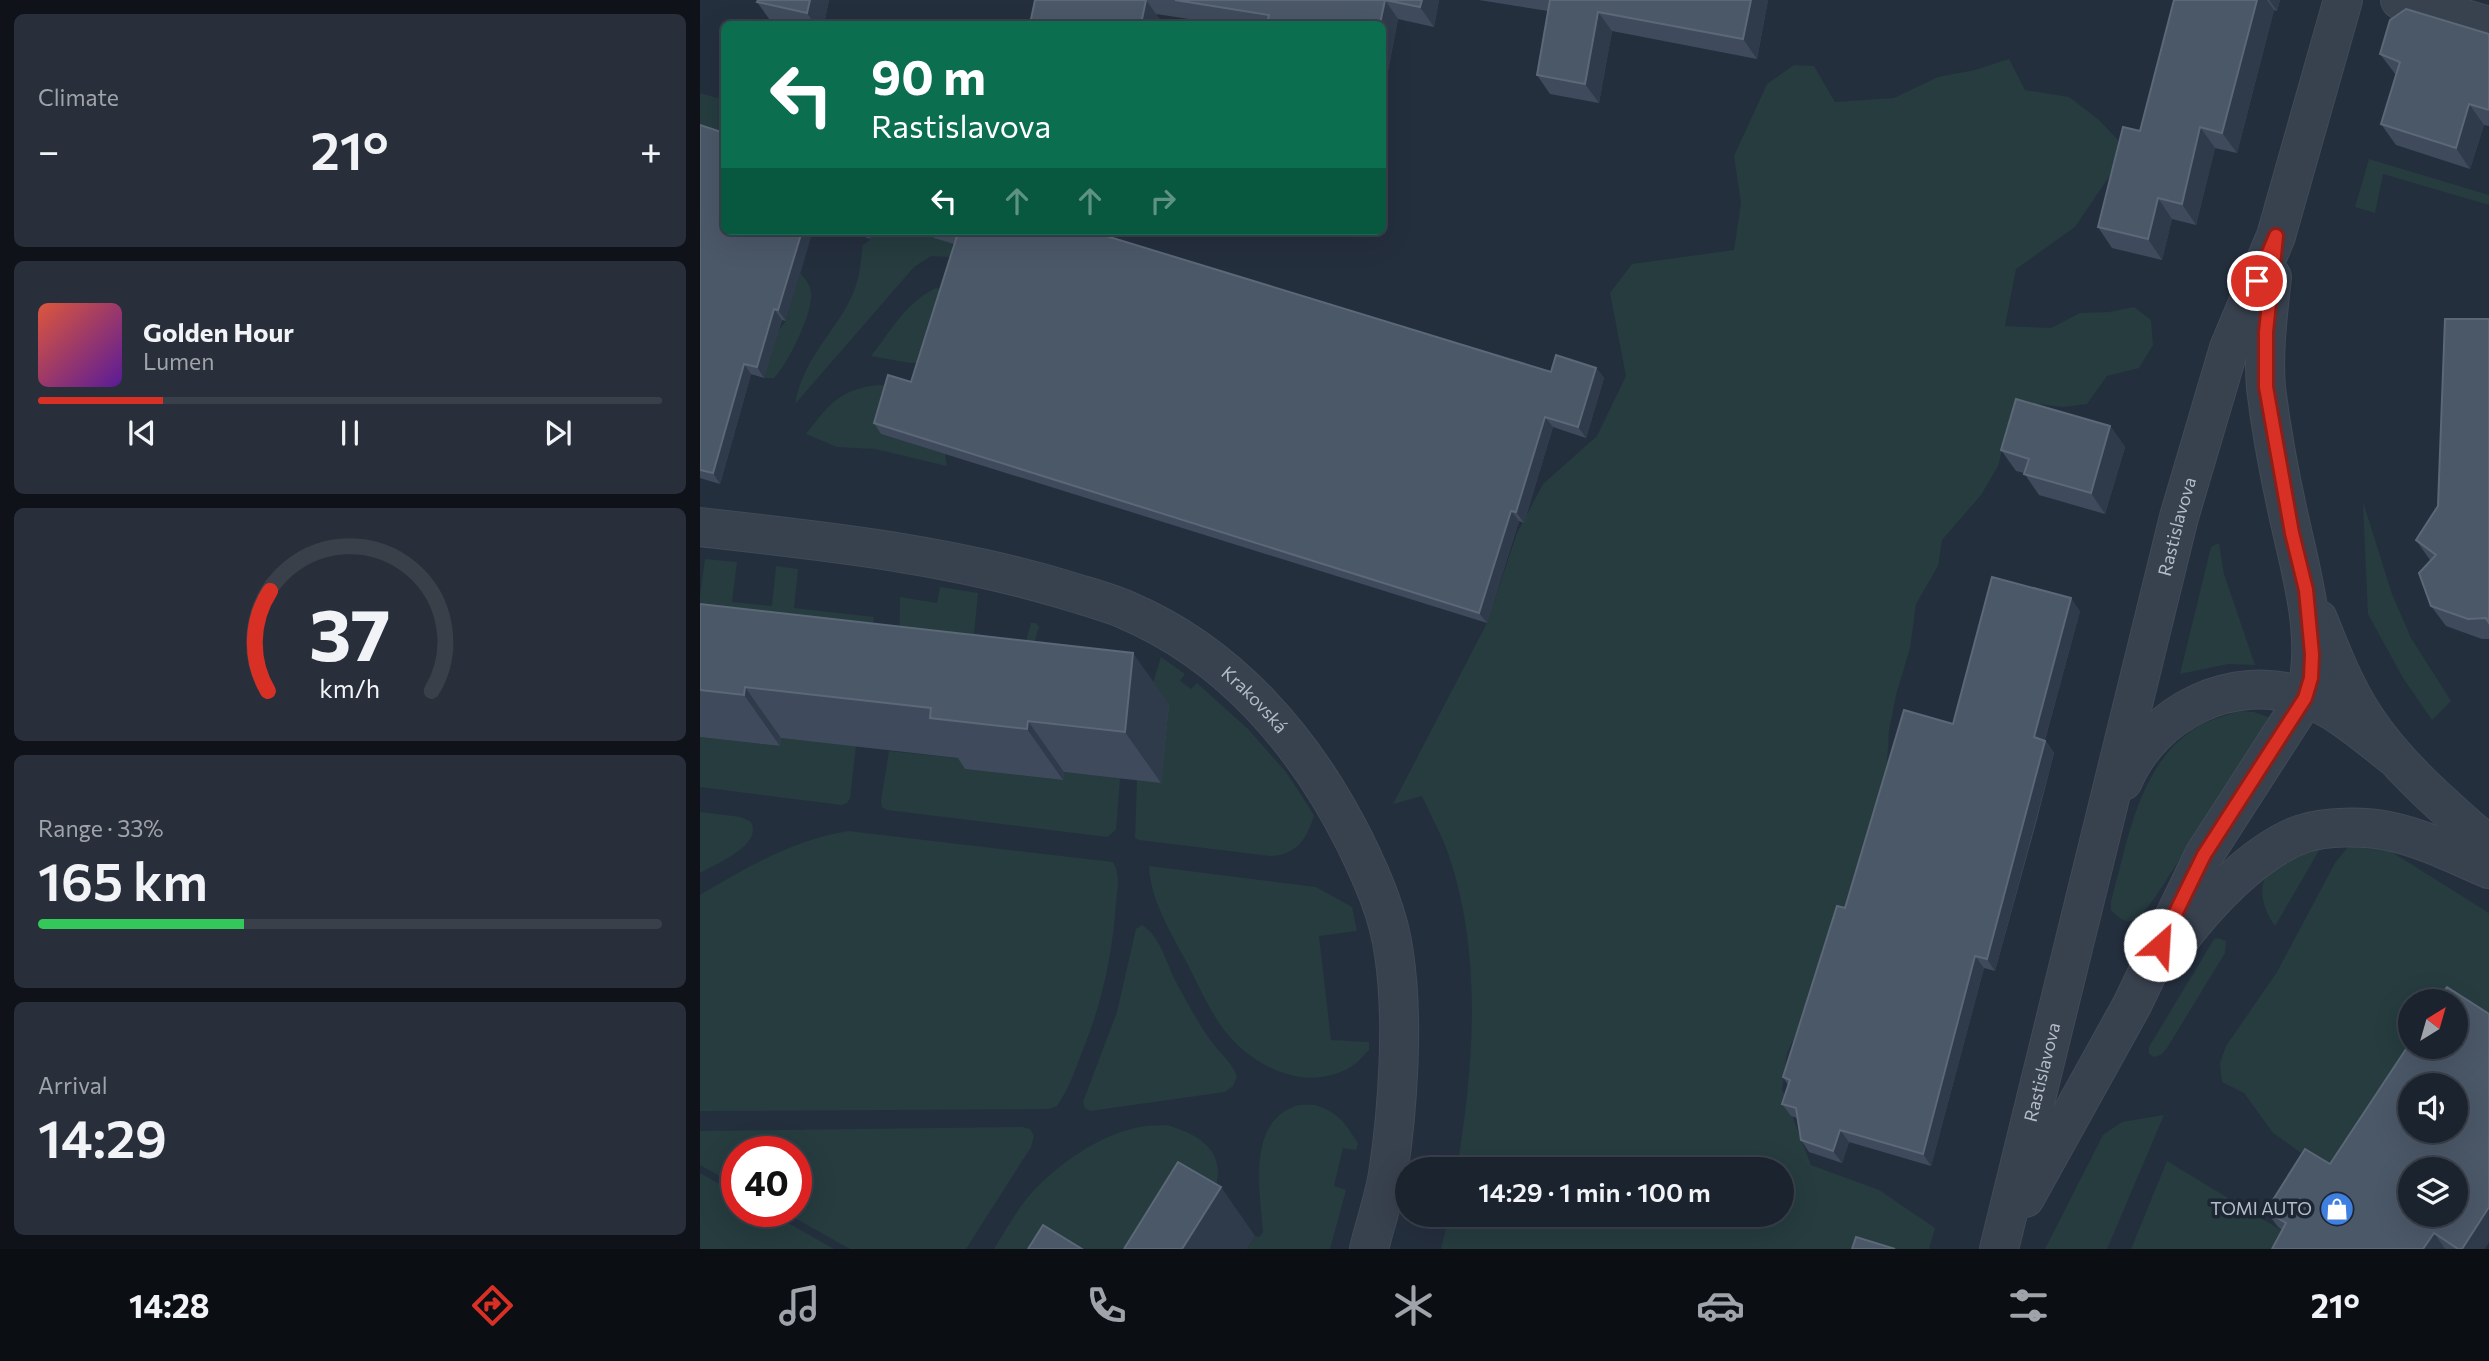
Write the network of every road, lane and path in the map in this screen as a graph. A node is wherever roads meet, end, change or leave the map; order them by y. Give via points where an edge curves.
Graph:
1 (2343, 0) edge
2 (2400, 0) edge
3 (2489, 26) edge
4 (2276, 236) junction
5 (700, 527) edge
6 (2306, 590) junction
7 (2305, 698) junction
8 (2393, 756) junction
9 (2104, 826) junction
10 (2489, 851) edge
11 (2132, 1005) junction
12 (2001, 1243) edge
13 (1369, 1249) edge

1 - 4 street, Rastislavova
2 - 3 street
4 - 6 street, Rastislavova via 2266,332 2266,387
4 - 9 street, Rastislavova via 2229,348 2206,422
5 - 13 street, Krakovská via 926,556 1030,579 1123,609 1186,641 1240,683 1291,737 1335,803 1367,866 1394,953 1399,1022 1395,1098 1387,1175
6 - 7 street, Rastislavova via 2312,654
6 - 8 street, Rastislavova via 2364,716
7 - 8 street, Rastislavova via 2351,722
7 - 9 street, Rastislavova via 2268,688 2248,689 2207,699 2181,712 2129,765
7 - 11 street, Rastislavova via 2204,855
8 - 10 street, Rastislavova
9 - 12 street, Rastislavova
10 - 11 street, Rastislavova via 2440,848 2387,830 2304,834 2262,857 2225,890 2185,932
11 - 12 street, Rastislavova

